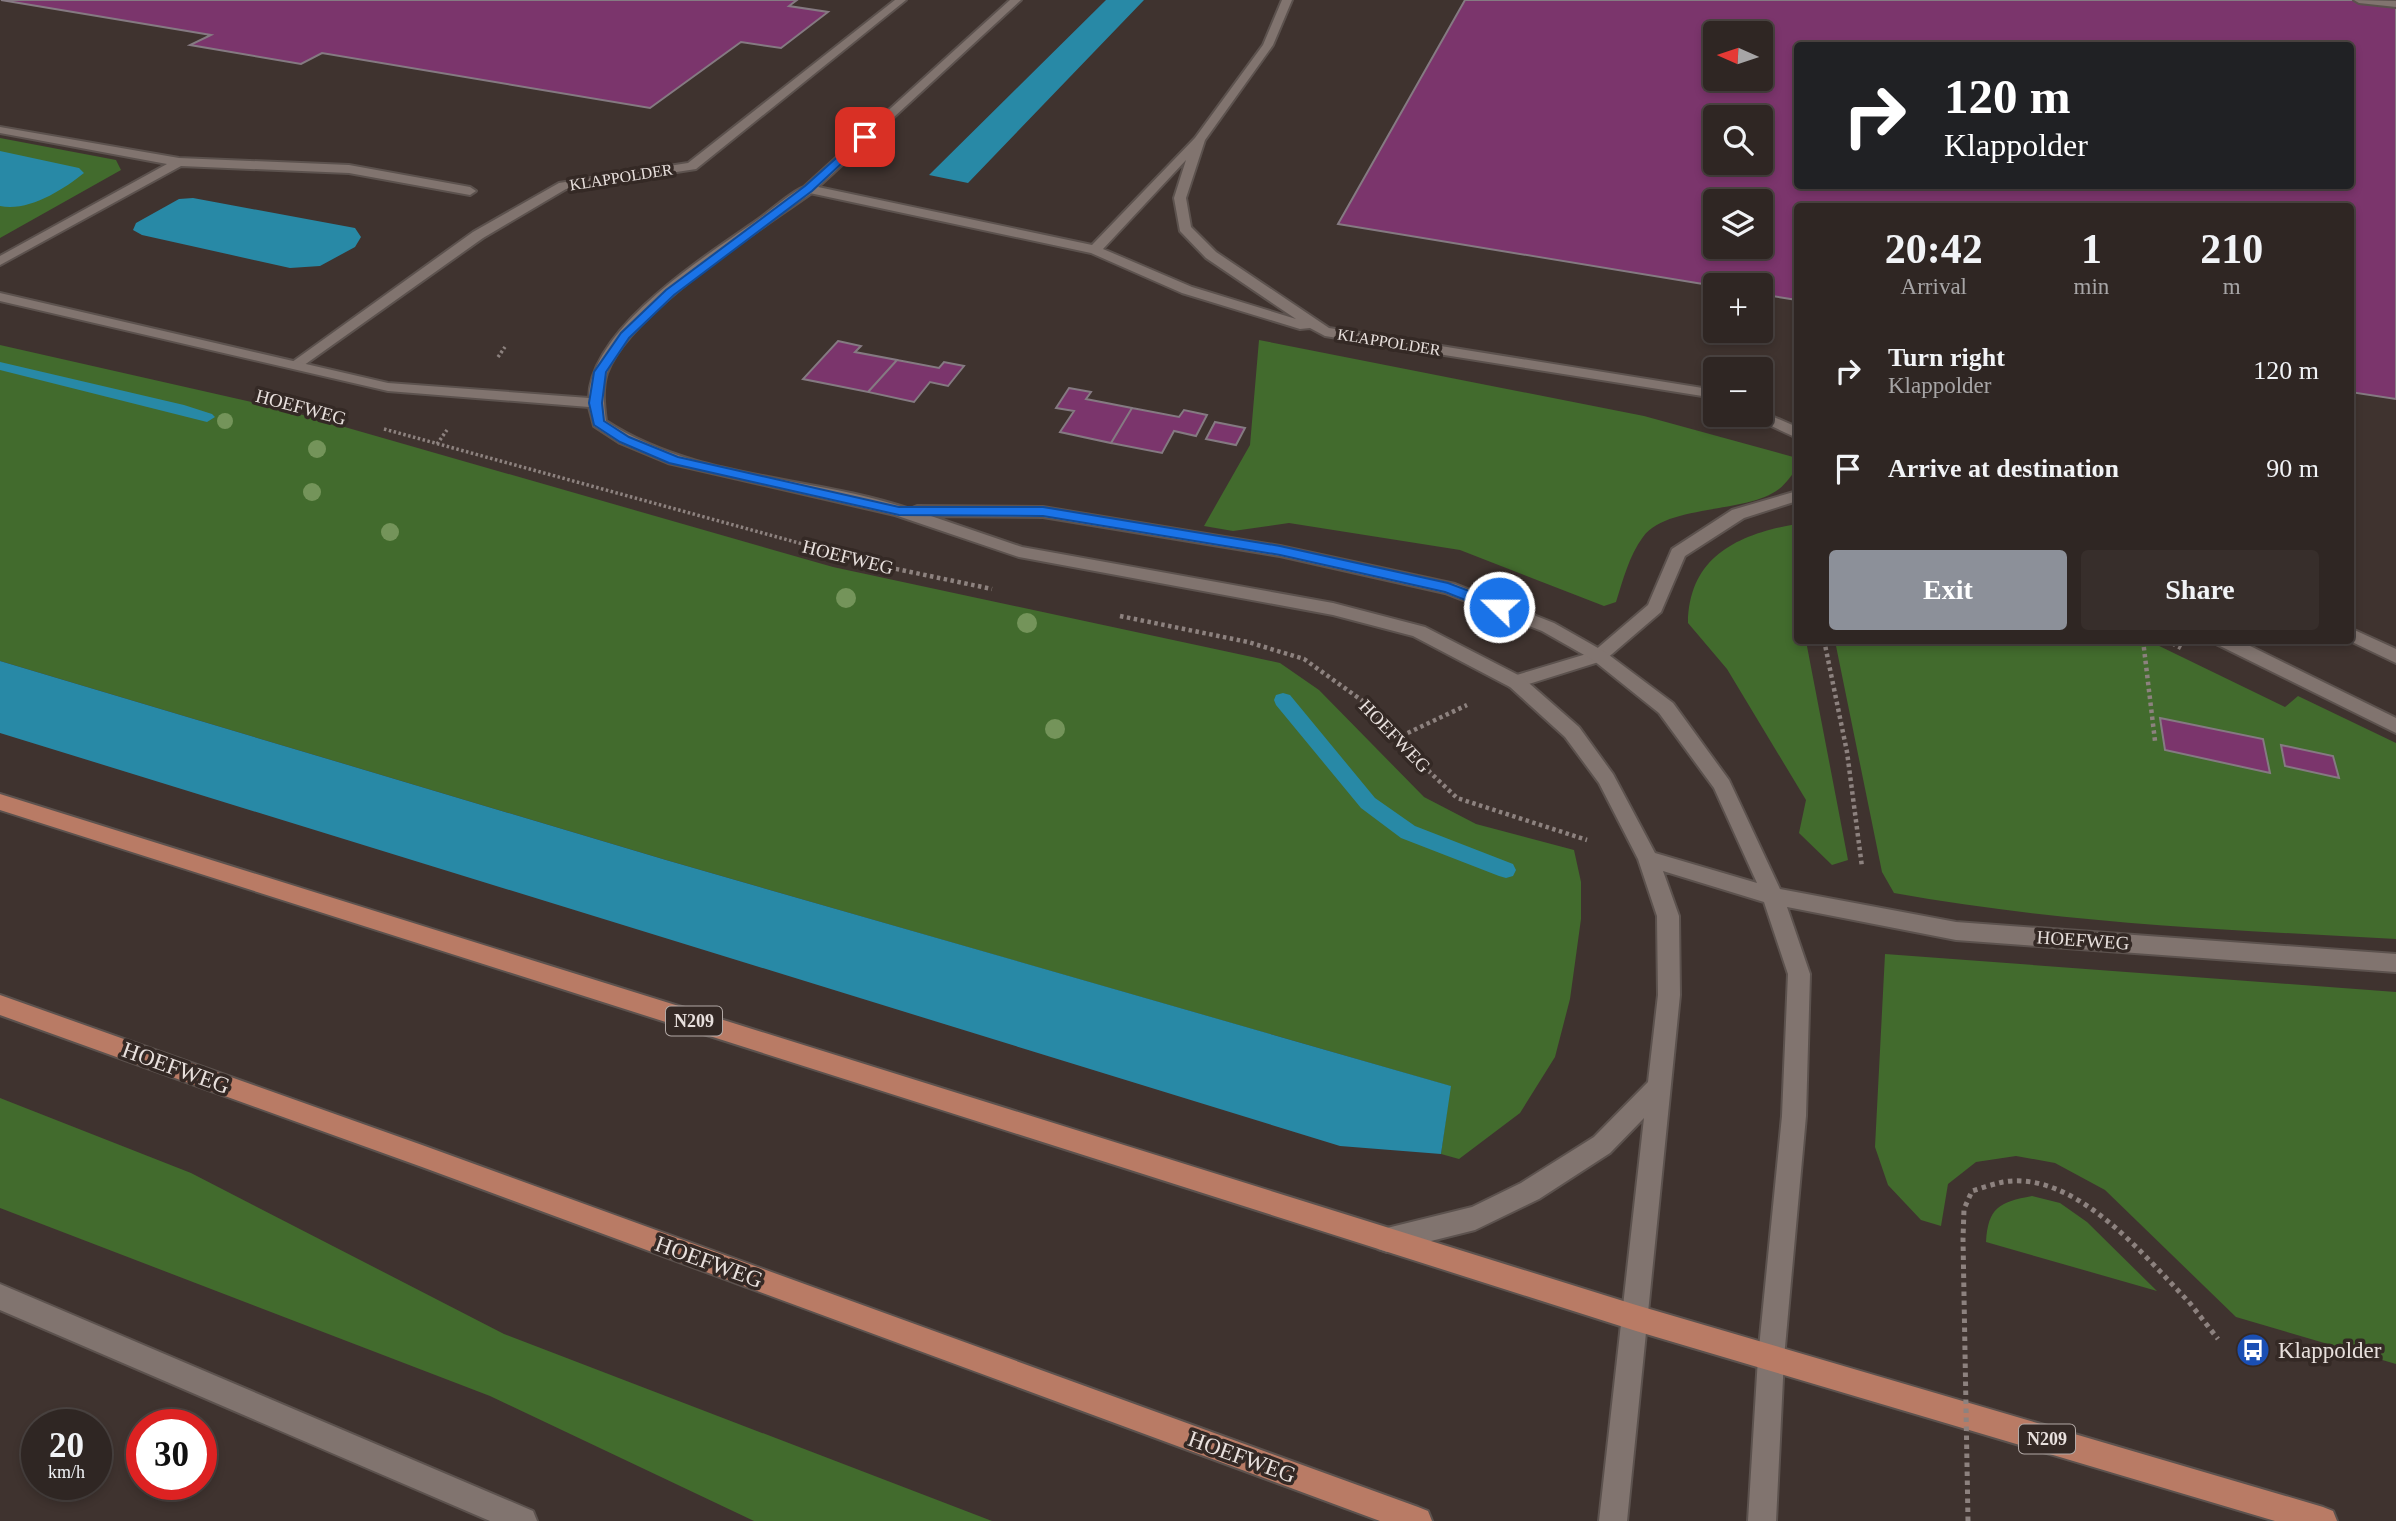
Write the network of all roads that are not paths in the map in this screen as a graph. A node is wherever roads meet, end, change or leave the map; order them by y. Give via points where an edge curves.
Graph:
1 (901, 0) edge
2 (1016, 0) edge
3 (1287, 0) edge
4 (2359, 0) edge
5 (2396, 4) edge
6 (0, 130) edge
7 (1199, 140) junction
8 (179, 162) junction
9 (808, 189) junction
10 (470, 191) dead end
11 (1095, 250) junction
12 (0, 261) edge
13 (0, 298) edge
14 (1325, 332) junction
15 (295, 365) junction
16 (1703, 392) edge
17 (595, 403) junction
18 (1773, 422) edge
19 (1794, 432) edge
20 (1794, 497) edge
21 (899, 511) junction
22 (2354, 636) edge
23 (2230, 644) edge
24 (1599, 656) junction
25 (2396, 657) edge
26 (1516, 682) junction
27 (2396, 726) edge
28 (0, 802) edge
29 (1648, 859) junction
30 (1773, 896) junction
31 (2396, 963) edge
32 (0, 1005) edge
33 (1660, 1087) junction
34 (1387, 1240) junction
35 (0, 1297) edge
36 (1636, 1318) junction
37 (1771, 1359) junction
38 (523, 1521) edge
39 (1418, 1521) edge
40 (1613, 1521) edge
41 (1762, 1521) edge
42 (2323, 1521) edge

1 - 15 street, KLAPPOLDER via 692,166 563,186 478,235
2 - 9 street
3 - 7 street, KLAPPOLDER via 1268,44
4 - 5 street
6 - 8 street
7 - 11 street, KLAPPOLDER
7 - 14 street, KLAPPOLDER via 1180,198 1185,228 1212,255
8 - 10 street via 349,169
8 - 12 street
9 - 11 street
9 - 17 street via 670,292 625,335 600,372
11 - 14 street via 1186,290
13 - 15 street, HOEFWEG
14 - 16 street, KLAPPOLDER
15 - 17 street, HOEFWEG via 387,387
17 - 21 street via 598,423 674,460
18 - 19 lane
20 - 24 street via 1738,514 1678,553 1655,608
21 - 24 street via 1043,512 1280,551 1448,588 1548,627
21 - 26 street via 1019,552 1333,609 1419,632
22 - 25 street
23 - 27 street
24 - 26 street
24 - 30 street via 1666,708 1722,785
26 - 29 street via 1572,732 1605,779
28 - 34 main road, N209
29 - 30 street, HOEFWEG
29 - 33 street via 1668,916 1669,995
30 - 31 street, HOEFWEG via 1956,931
30 - 37 street via 1799,974 1794,1116
32 - 39 main road, HOEFWEG
33 - 34 street via 1602,1145 1530,1191 1475,1218
33 - 36 street
34 - 36 main road, N209
35 - 38 street
36 - 37 main road, N209
36 - 40 street
37 - 41 street
37 - 42 main road, N209

